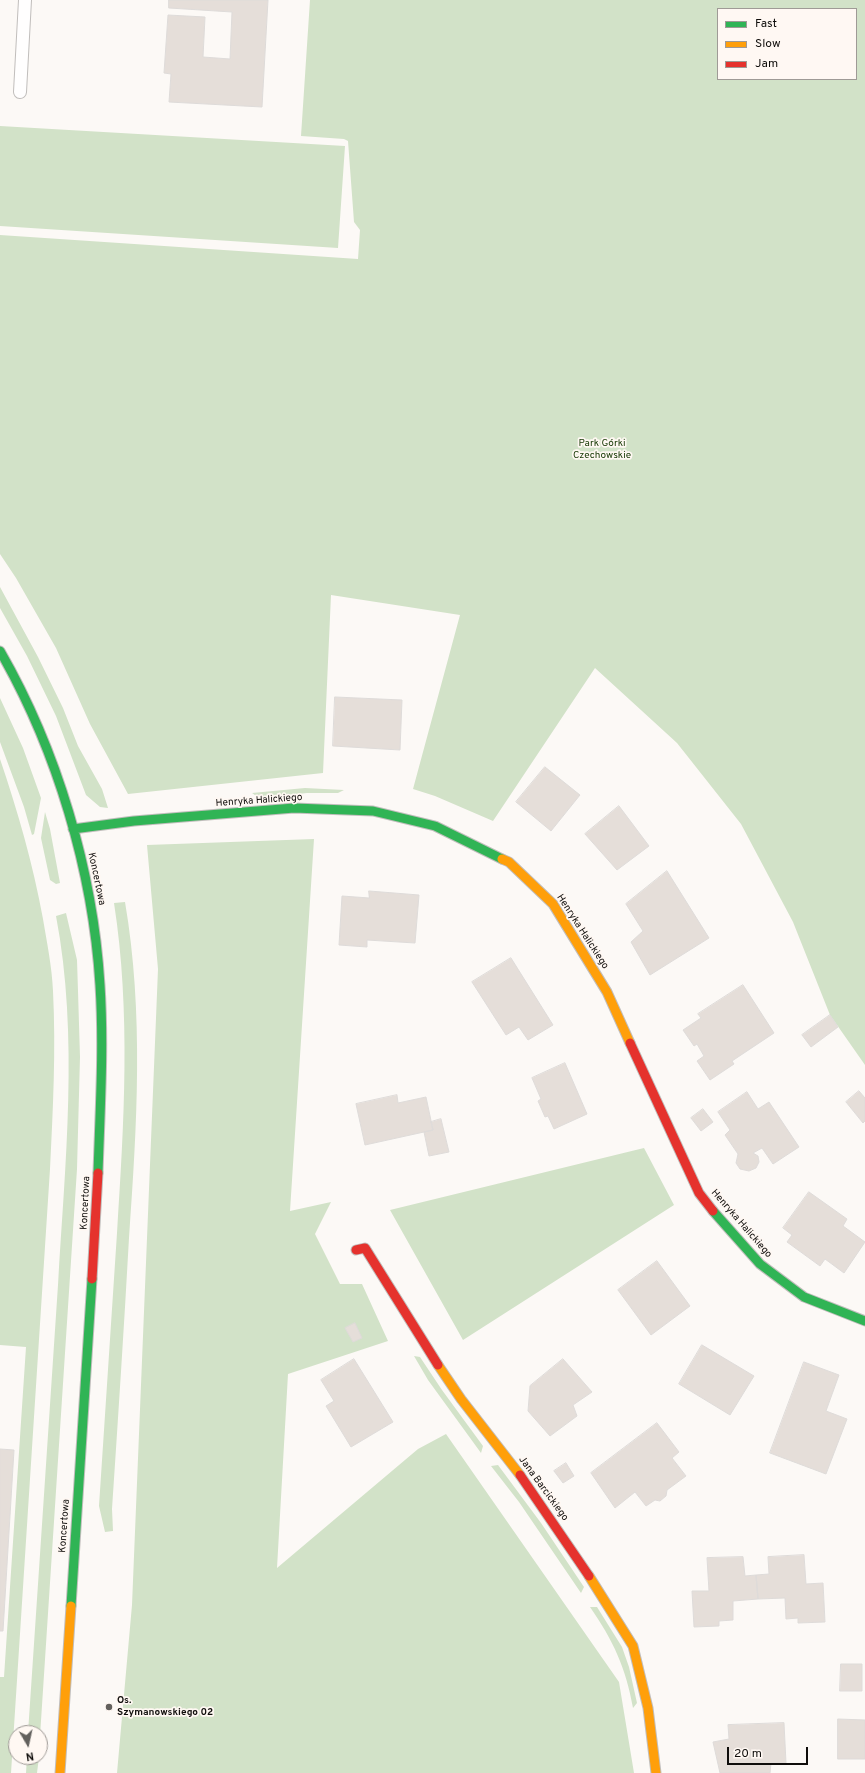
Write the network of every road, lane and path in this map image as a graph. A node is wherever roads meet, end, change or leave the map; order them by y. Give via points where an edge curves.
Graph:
1 (25, 0) edge
2 (20, 92) dead end
3 (0, 651) edge
4 (73, 829) junction
5 (356, 1250) dead end
6 (865, 1321) edge
7 (60, 1773) edge
8 (656, 1773) edge

1 - 2 lane
3 - 4 street, Koncertowa via 25,700 51,763
4 - 6 street, Henryka Halickiego via 134,821 294,808 373,811 435,826 509,862 553,904 607,992 699,1192 717,1217 760,1264 804,1297
4 - 7 street, Koncertowa via 88,892 97,954 101,1016 101,1099 98,1185
5 - 8 street, Jana Barcickiego via 365,1248 461,1399 533,1492 633,1646 648,1708

